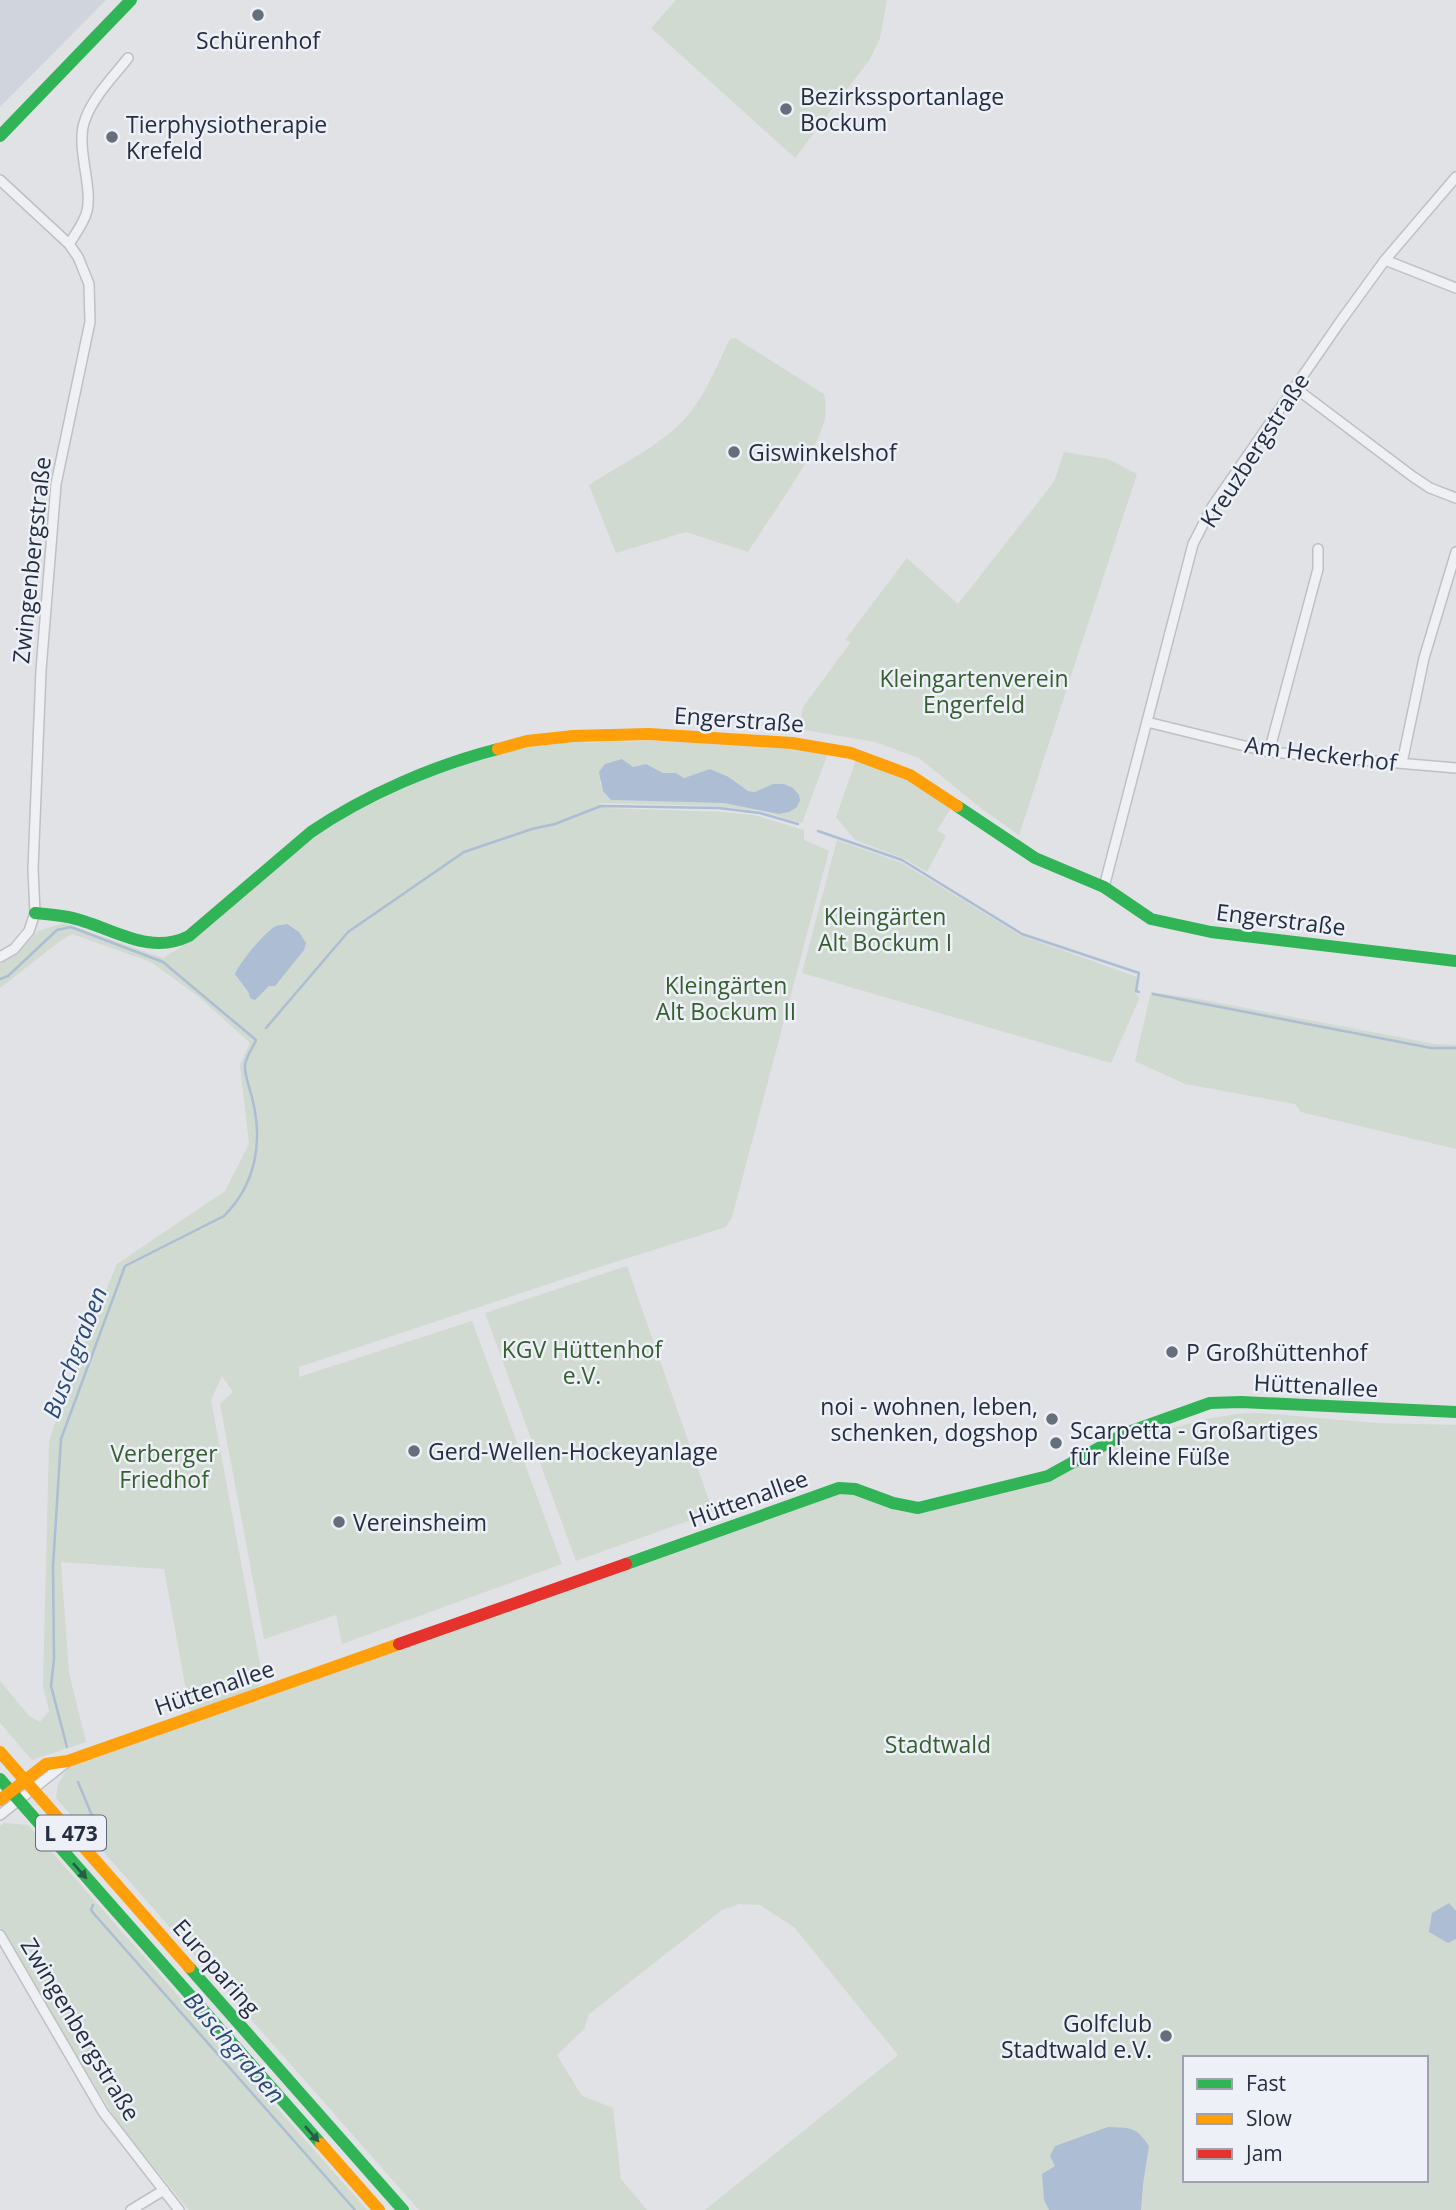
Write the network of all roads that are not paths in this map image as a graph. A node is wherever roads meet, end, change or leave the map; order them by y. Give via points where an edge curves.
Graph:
1 (131, 0) edge
2 (128, 58) dead end
3 (0, 136) edge
4 (1456, 177) edge
5 (0, 180) edge
6 (69, 244) junction
7 (1385, 260) junction
8 (1456, 288) edge
9 (1294, 387) junction
10 (1456, 498) edge
11 (1318, 550) dead end
12 (1456, 552) edge
13 (1147, 722) junction
14 (1269, 752) junction
15 (1402, 763) junction
16 (1456, 768) edge
17 (1104, 887) junction
18 (35, 913) junction
19 (0, 957) edge
20 (1456, 961) edge
21 (1456, 1412) edge
22 (0, 1752) edge
23 (68, 1762) junction
24 (0, 1779) edge
25 (25, 1780) junction
26 (34, 1790) junction
27 (10, 1798) edge
28 (0, 1815) edge
29 (0, 1936) edge
30 (164, 2190) junction
31 (131, 2210) edge
32 (179, 2210) edge
33 (379, 2210) edge
34 (403, 2210) edge

1 - 3 street
2 - 6 street via 84,121 88,208
4 - 7 street, Kreuzbergstraße
5 - 6 street, Zwingenbergstraße
6 - 18 street, Zwingenbergstraße via 89,284 90,322 56,484 41,670
7 - 8 street
7 - 9 street, Kreuzbergstraße
9 - 10 street via 1412,476
9 - 13 street, Kreuzbergstraße via 1212,507 1194,544
11 - 14 street via 1318,569
12 - 15 street via 1424,657
13 - 14 street, Am Heckerhof
13 - 17 street, Kreuzbergstraße
14 - 15 street, Am Heckerhof
15 - 16 street, Am Heckerhof
17 - 18 street, Engerstraße via 1035,858 910,775 852,752 792,743 649,734 527,741 474,755 368,799 311,832 175,943 151,944 69,917
17 - 20 street, Engerstraße via 1151,919 1212,932
18 - 19 street via 29,931
21 - 23 street, Hüttenallee via 1210,1404 1126,1433 1048,1476 918,1507 839,1488
22 - 25 street, Europaring / L 473
23 - 25 street, Hüttenallee via 46,1764
23 - 26 street, Hüttenallee
24 - 27 street, Europaring / L 473
25 - 26 street, Europaring / L 473
25 - 27 street, Hüttenallee
26 - 27 street
26 - 34 street, Europaring / L 473
27 - 28 street
27 -> 33 street, Europaring / L 473
29 - 30 street, Zwingenbergstraße via 103,2112
30 - 31 street
30 - 32 street, Zwingenbergstraße

